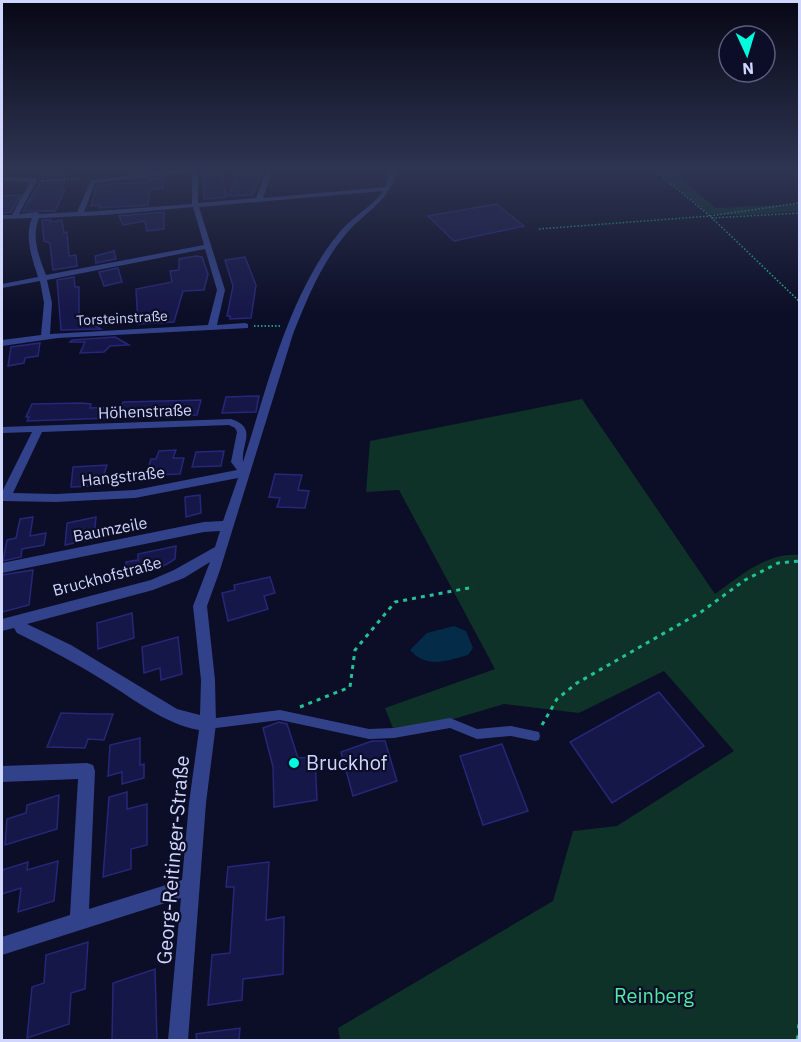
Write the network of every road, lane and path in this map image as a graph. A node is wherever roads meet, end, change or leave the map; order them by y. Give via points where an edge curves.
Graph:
1 (35, 217) edge
2 (199, 217) edge
3 (362, 217) edge
4 (711, 217) junction
5 (719, 217) edge
6 (539, 229) dead end
7 (208, 246) junction
8 (42, 276) junction
9 (2, 286) edge
10 (800, 302) edge
11 (277, 325) dead end
12 (245, 327) joint
13 (212, 328) junction
14 (45, 336) junction
15 (2, 343) edge
16 (2, 430) edge
17 (38, 430) junction
18 (246, 472) junction
19 (3, 497) edge
20 (226, 526) junction
21 (218, 550) junction
22 (800, 561) edge
23 (2, 568) edge
24 (474, 587) dead end
25 (9, 623) edge
26 (280, 715) junction
27 (208, 724) junction
28 (535, 736) joint
29 (2, 774) edge
30 (191, 886) junction
31 (79, 922) junction
32 (2, 946) edge
33 (800, 1019) edge
34 (178, 1041) edge
35 (798, 1041) edge

1 - 8 street via 33,242
2 - 7 street
3 - 18 street via 348,227 303,297
4 - 5 path
4 - 6 path
4 - 10 path
7 - 8 street
7 - 13 street via 221,290
8 - 9 street
8 - 14 street via 48,298
11 - 12 path
12 - 13 street, Torsteinstraße
13 - 14 street, Torsteinstraße
14 - 15 street, Torsteinstraße
16 - 17 street, Höhenstraße
17 - 18 street, Höhenstraße via 231,423 242,432 236,462
17 - 19 street
18 - 19 street, Hangstraße via 135,494
18 - 20 street
20 - 21 street
20 - 23 street, Baumzeile via 204,527
21 - 25 street, Bruckhofstraße via 159,583
21 - 27 street via 200,606
22 - 28 path via 778,563 745,580 701,612 578,683 557,699
24 - 26 path via 395,602 355,650 350,687
25 - 27 street via 66,650 172,714
26 - 27 lane
26 - 28 lane via 369,734 450,723 477,734 501,731
27 - 30 street, Georg-Reitinger-Straße via 196,798
29 - 31 street via 87,771
30 - 31 street
30 - 34 street, Georg-Reitinger-Straße
31 - 32 street
33 - 35 path

